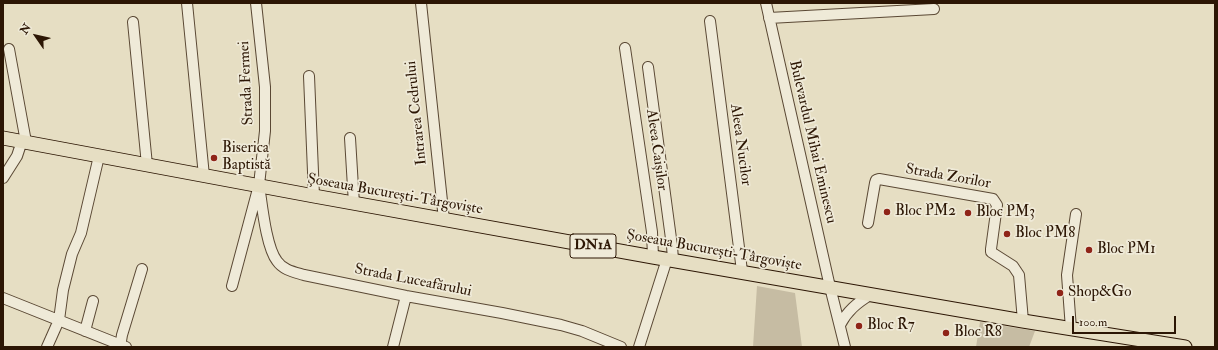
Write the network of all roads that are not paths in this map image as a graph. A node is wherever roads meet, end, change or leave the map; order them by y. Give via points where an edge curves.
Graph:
1 (187, 3) edge
2 (256, 3) edge
3 (421, 3) edge
4 (766, 3) edge
5 (934, 9) dead end
6 (769, 18) junction
7 (133, 22) dead end
8 (710, 22) dead end
9 (625, 48) dead end
10 (9, 49) dead end
11 (648, 67) dead end
12 (309, 76) dead end
13 (3, 138) edge
14 (350, 138) dead end
15 (24, 142) junction
16 (99, 156) junction
17 (148, 165) junction
18 (204, 176) junction
19 (3, 178) edge
20 (259, 185) junction
21 (314, 196) junction
22 (354, 204) junction
23 (1076, 214) dead end
24 (444, 220) junction
25 (868, 222) dead end
26 (653, 257) junction
27 (670, 260) junction
28 (142, 269) dead end
29 (742, 272) junction
30 (232, 286) dead end
31 (830, 287) junction
32 (870, 295) junction
33 (406, 296) junction
34 (3, 298) edge
35 (93, 301) dead end
36 (59, 320) junction
37 (1023, 321) junction
38 (840, 325) junction
39 (1071, 329) junction
40 (85, 331) junction
41 (122, 346) edge
42 (47, 347) edge
43 (393, 347) edge
44 (621, 347) edge
45 (639, 347) edge
46 (845, 347) edge
47 (1185, 347) edge

1 - 18 street
2 - 20 street, Strada Fermei via 263,57 266,112
3 - 24 street, Intrarea Cedrului
4 - 6 street, Bulevardul Mihai Eminescu
5 - 6 street
6 - 31 street, Bulevardul Mihai Eminescu
7 - 17 street
8 - 29 street, Aleea Nucilor
9 - 26 street, Aleea Caișilor via 652,232
10 - 15 street
11 - 27 street via 672,246
12 - 21 street
13 - 15 main road, Șoseaua București-Târgoviște / DN1A
14 - 22 street
15 - 16 main road, Șoseaua București-Târgoviște / DN1A
15 - 19 street
16 - 17 main road, Șoseaua București-Târgoviște / DN1A
16 - 36 street via 81,233 72,254 63,290
17 - 18 main road, Șoseaua București-Târgoviște / DN1A
18 - 20 main road, Șoseaua București-Târgoviște / DN1A
20 - 21 main road, Șoseaua București-Târgoviște / DN1A
20 - 30 street
20 - 33 street, Strada Luceafărului via 270,248 282,266 304,275
21 - 22 main road, Șoseaua București-Târgoviște / DN1A
22 - 24 main road, Șoseaua București-Târgoviște / DN1A
23 - 39 street via 1067,275
24 - 26 main road, Șoseaua București-Târgoviște / DN1A
25 - 37 street, Strada Zorilor via 875,183 880,179 993,199 997,205 991,249 1019,275
26 - 27 main road, Șoseaua București-Târgoviște / DN1A
27 - 29 main road, Șoseaua București-Târgoviște / DN1A
27 - 45 street
28 - 41 street via 122,335
29 - 31 main road, Șoseaua București-Târgoviște / DN1A
31 - 32 main road, Șoseaua București-Târgoviște / DN1A
31 - 38 street, Bulevardul Mihai Eminescu
32 - 37 main road, Șoseaua București-Târgoviște / DN1A
32 - 38 street via 848,311
33 - 43 street
33 - 44 street, Strada Luceafărului via 566,326
34 - 36 street
35 - 40 street
36 - 40 street
36 - 42 street
37 - 39 main road, Șoseaua București-Târgoviște / DN1A
38 - 46 street, Bulevardul Mihai Eminescu
39 - 47 main road, Șoseaua București-Târgoviște / DN1A
40 - 41 street

